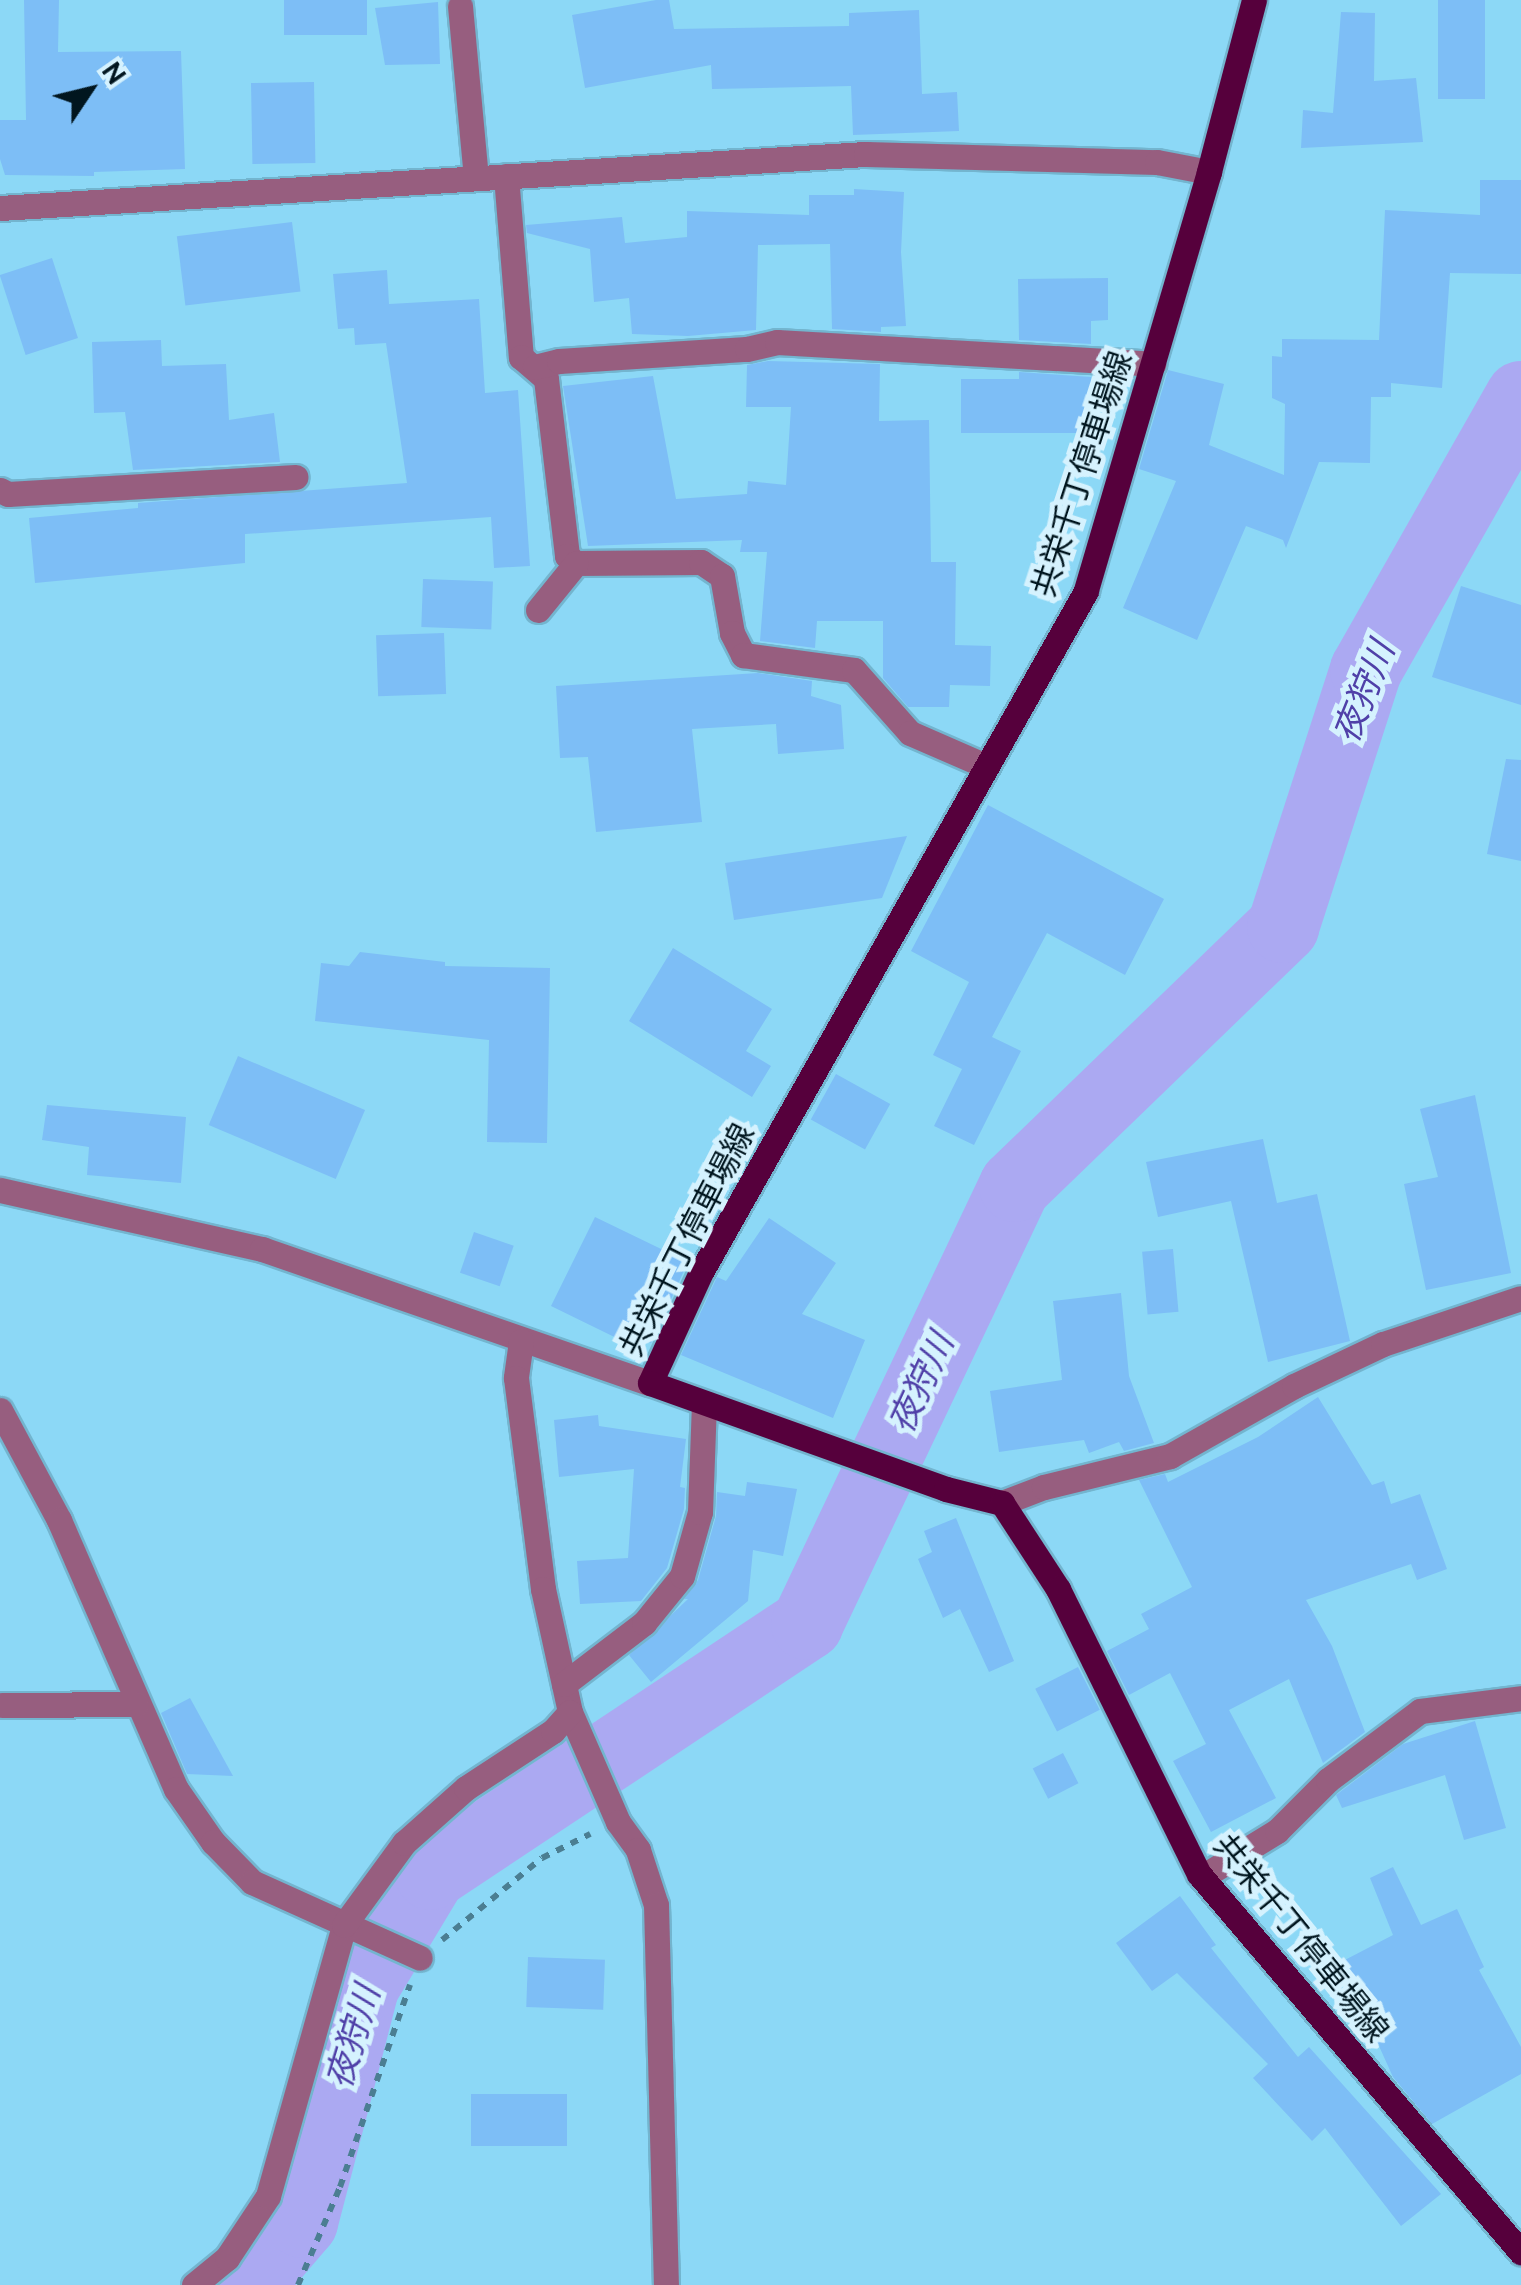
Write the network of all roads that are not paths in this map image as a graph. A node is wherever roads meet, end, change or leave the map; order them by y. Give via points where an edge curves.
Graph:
1 (1254, 0) edge
2 (460, 6) dead end
3 (1209, 172) junction
4 (506, 176) junction
5 (476, 177) junction
6 (0, 208) edge
7 (1153, 364) junction
8 (535, 367) junction
9 (295, 477) dead end
10 (0, 490) edge
11 (576, 563) junction
12 (538, 610) dead end
13 (986, 766) junction
14 (0, 1190) edge
15 (1521, 1298) edge
16 (521, 1341) junction
17 (650, 1383) junction
18 (704, 1403) junction
19 (0, 1410) edge
20 (1002, 1503) junction
21 (564, 1684) junction
22 (1521, 1698) edge
23 (136, 1704) junction
24 (2, 1705) edge
25 (572, 1718) junction
26 (1202, 1877) junction
27 (348, 1927) junction
28 (414, 1956) road end
29 (1521, 2254) edge
30 (194, 2285) edge
31 (666, 2285) edge

1 - 3 main road, 共栄千丁停車場線
2 - 5 street
3 - 4 street via 1157,162 866,154
3 - 7 main road, 共栄千丁停車場線
4 - 5 street
4 - 8 street via 521,357
5 - 6 street
7 - 8 street via 776,342
7 - 13 main road, 共栄千丁停車場線 via 1086,591
8 - 11 street via 546,380 568,556
9 - 10 street
11 - 12 street
11 - 13 street via 701,562 722,576 732,633 744,654 854,670 910,733
13 - 17 main road, 共栄千丁停車場線 via 701,1272
14 - 16 street via 262,1249
15 - 20 street via 1383,1344 1170,1456
16 - 17 street
16 - 21 street via 516,1378 543,1589
17 - 18 main road, 共栄千丁停車場線
18 - 20 main road, 共栄千丁停車場線
18 - 21 street via 700,1512 682,1576 644,1622
19 - 23 street via 59,1520
20 - 26 main road, 共栄千丁停車場線 via 1058,1589
21 - 25 street
22 - 26 street via 1420,1711 1328,1780 1277,1831
23 - 24 street
23 - 27 street via 176,1789 213,1842 252,1882
25 - 27 street via 466,1788 404,1843
25 - 31 street via 638,1850 656,1906
26 - 29 main road, 共栄千丁停車場線
27 - 28 street
27 - 30 street via 268,2196 227,2258

